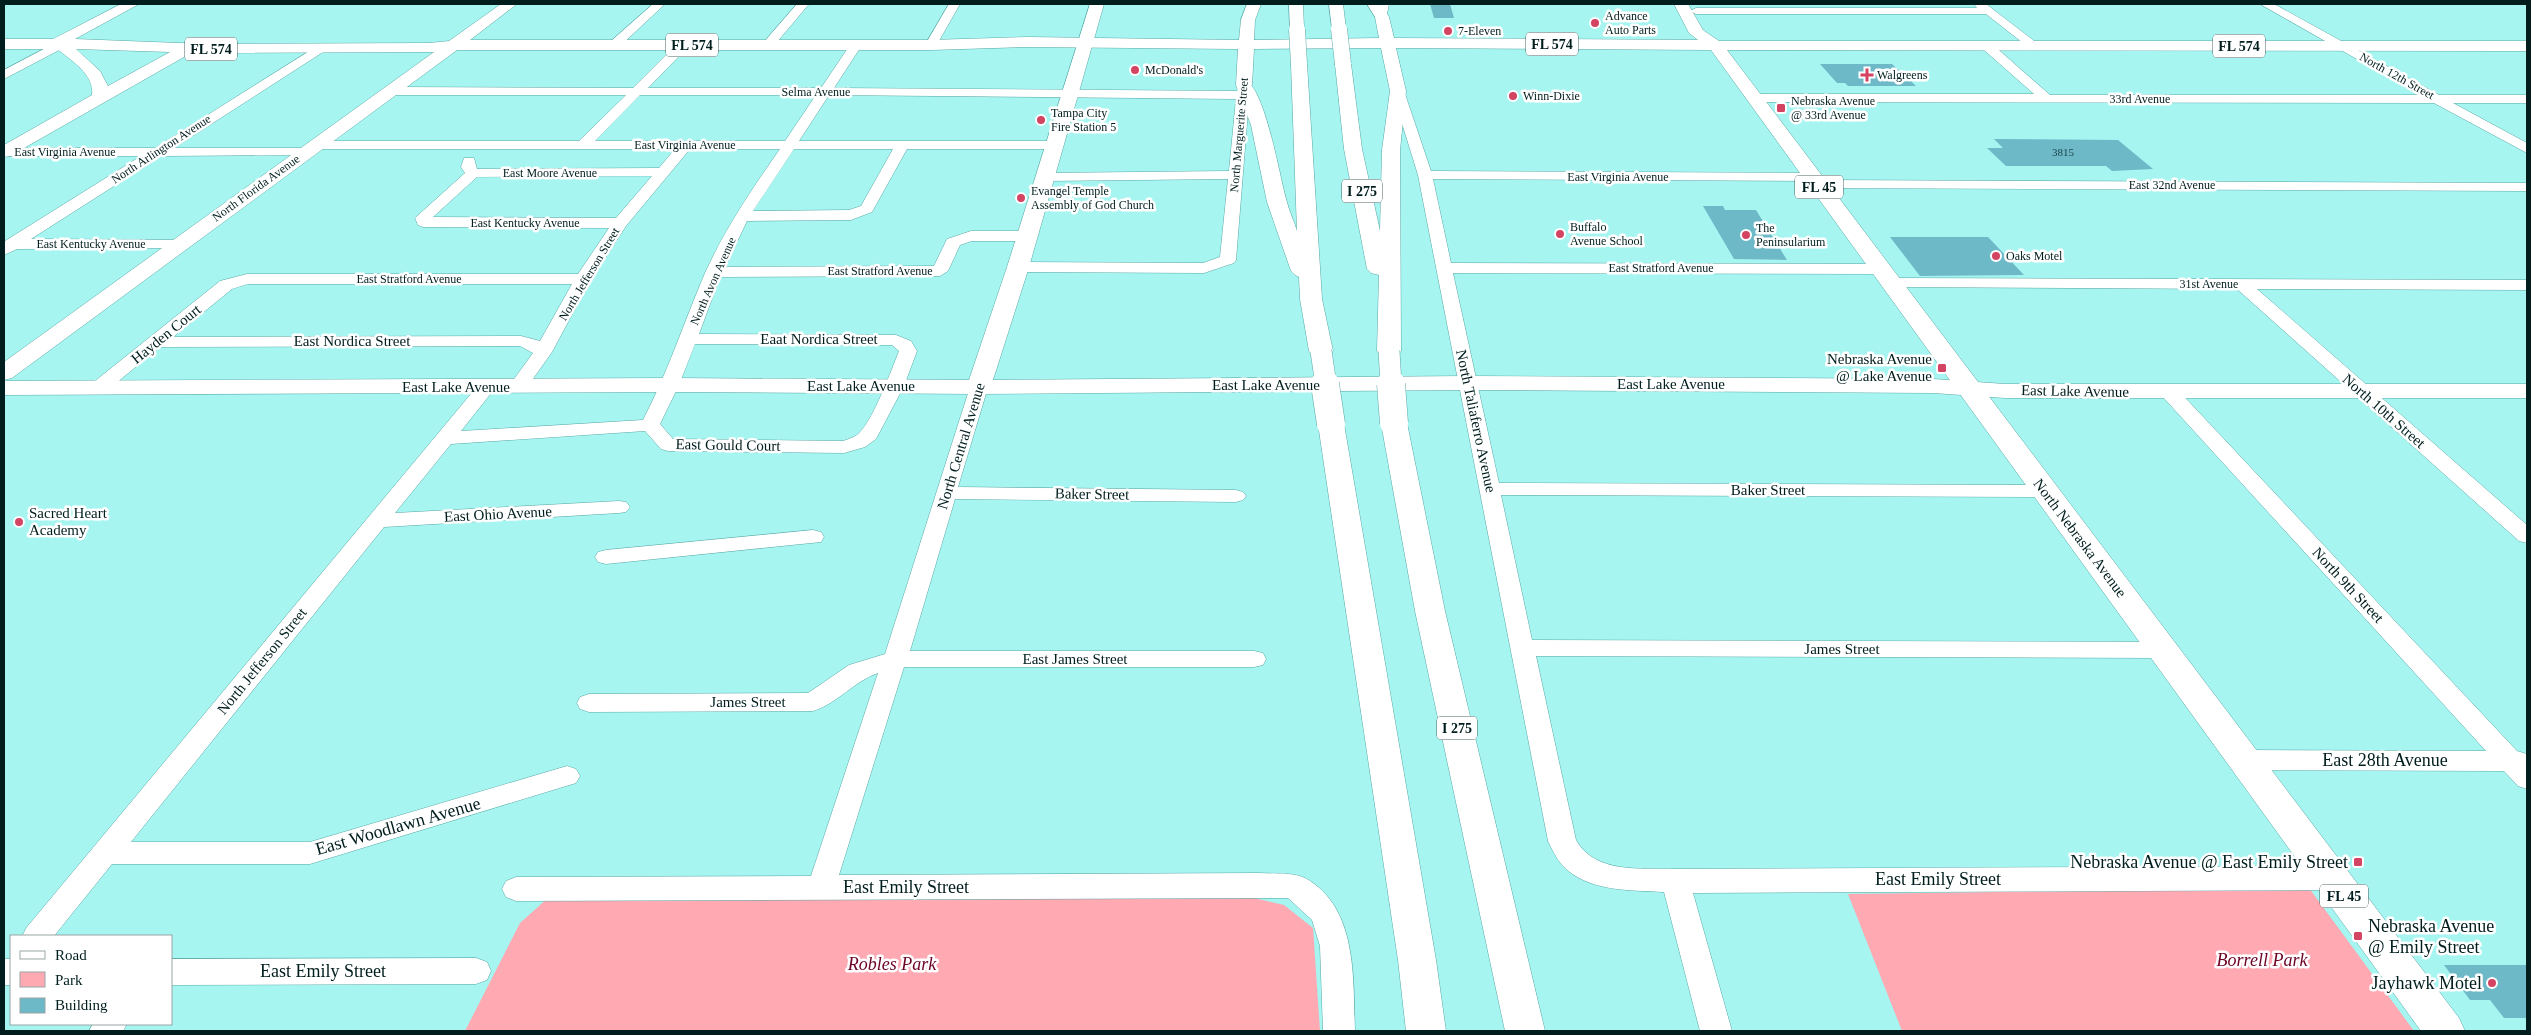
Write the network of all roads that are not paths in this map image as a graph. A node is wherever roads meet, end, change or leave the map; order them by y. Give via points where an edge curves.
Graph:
1 (132, 4) edge
2 (510, 4) edge
3 (659, 4) edge
4 (803, 4) edge
5 (954, 4) edge
6 (1097, 4) edge
7 (1248, 4) edge
8 (1254, 4) edge
9 (1296, 4) edge
10 (1336, 4) edge
11 (1374, 4) edge
12 (1681, 4) edge
13 (1978, 4) edge
14 (2266, 4) edge
15 (1692, 7) edge
16 (1848, 7) edge
17 (1383, 10) edge
18 (1988, 11) junction
19 (1248, 20) junction
20 (4, 44) edge
21 (61, 44) junction
22 (194, 45) junction
23 (454, 45) junction
24 (614, 45) junction
25 (683, 45) junction
26 (768, 45) junction
27 (856, 45) junction
28 (931, 45) junction
29 (1085, 45) junction
30 (2341, 46) junction
31 (2527, 46) edge
32 (1988, 47) junction
33 (2036, 47) junction
34 (1718, 48) junction
35 (319, 49) junction
36 (1246, 53) junction
37 (1390, 53) junction
38 (4, 75) edge
39 (1242, 90) junction
40 (636, 91) junction
41 (1398, 91) junction
42 (391, 92) junction
43 (825, 92) junction
44 (1070, 92) junction
45 (100, 96) junction
46 (1753, 98) junction
47 (2047, 98) junction
48 (2438, 99) junction
49 (2527, 99) edge
50 (482, 144) junction
51 (791, 144) junction
52 (583, 145) junction
53 (686, 145) junction
54 (902, 145) junction
55 (1054, 145) junction
56 (311, 148) junction
57 (2527, 149) edge
58 (4, 152) edge
59 (156, 152) junction
60 (663, 172) junction
61 (472, 173) junction
62 (1236, 175) junction
63 (1424, 175) junction
64 (1044, 177) junction
65 (1814, 180) junction
66 (2527, 187) edge
67 (742, 216) junction
68 (620, 223) junction
69 (1027, 236) junction
70 (178, 245) junction
71 (6, 246) edge
72 (1018, 267) junction
73 (1443, 268) junction
74 (714, 272) junction
75 (1885, 276) junction
76 (583, 279) junction
77 (235, 281) joint
78 (2242, 284) junction
79 (2527, 285) edge
80 (1311, 298) junction
81 (1388, 317) junction
82 (687, 339) junction
83 (158, 342) junction
84 (543, 352) junction
85 (8, 366) edge
86 (1468, 383) junction
87 (670, 385) junction
88 (518, 386) junction
89 (895, 386) junction
90 (487, 387) junction
91 (979, 387) junction
92 (4, 388) edge
93 (97, 389) junction
94 (1970, 389) junction
95 (2362, 391) junction
96 (2527, 391) edge
97 (2169, 392) junction
98 (650, 425) junction
99 (447, 438) junction
100 (1490, 489) junction
101 (2046, 491) junction
102 (947, 493) junction
103 (1236, 496) dead end
104 (619, 507) dead end
105 (376, 521) junction
106 (2527, 536) edge
107 (813, 537) dead end
108 (606, 557) dead end
109 (1522, 648) junction
110 (2163, 650) junction
111 (895, 659) junction
112 (1254, 659) dead end
113 (589, 702) dead end
114 (2243, 760) junction
115 (2522, 767) edge
116 (567, 776) dead end
117 (1562, 842) joint
118 (105, 854) junction
119 (2330, 878) junction
120 (1675, 880) junction
121 (821, 887) junction
122 (516, 889) dead end
123 (38, 935) edge
124 (1417, 960) junction
125 (476, 971) dead end
126 (172, 972) edge
127 (1339, 1031) edge
128 (1420, 1031) edge
129 (1426, 1031) edge
130 (1525, 1031) edge
131 (1716, 1031) edge
132 (2445, 1031) edge

1 - 21 main road via 62,38
2 - 23 main road, North Florida Avenue
3 - 24 street
4 - 26 street
5 - 28 street
6 - 29 main road, North Central Avenue
7 - 19 street, North Marguerite Street
8 - 19 main road
9 - 80 main road, bridge
10 - 81 main road, I 275, bridge via 1353,149
11 - 17 main road, North Taliaferro Avenue
12 - 34 main road, North Nebraska Avenue / FL 45 via 1697,33
13 - 18 street
14 - 30 street, North 12th Street
15 - 16 street
15 - 34 main road, North Nebraska Avenue / FL 45 via 1715,33
16 - 18 street
17 - 37 main road, North Taliaferro Avenue
18 - 33 street
19 - 36 main road, North Marguerite Street
20 - 21 main road, FL 574
21 - 22 main road, FL 574
21 - 38 street
21 - 45 main road via 99,79
22 - 23 main road, FL 574
22 - 35 main road, FL 574
22 - 45 main road
23 - 24 main road, FL 574
23 - 35 main road, FL 574
23 - 42 main road, North Florida Avenue
24 - 25 main road, FL 574
25 - 26 main road, FL 574
25 - 40 street
26 - 27 main road, FL 574
27 - 28 main road, FL 574
27 - 43 street, North Avon Avenue
28 - 29 main road, FL 574
29 - 36 main road, FL 574
29 - 36 main road, FL 574 via 1199,49 1225,55
29 - 44 main road, North Central Avenue
30 - 31 main road, FL 574
30 - 33 main road, FL 574
30 - 48 street, North 12th Street
32 - 33 main road, FL 574
32 - 34 main road, FL 574 via 1825,51
32 - 47 street
34 - 37 main road, FL 574
34 - 37 main road, FL 574
34 - 46 main road, North Nebraska Avenue / FL 45
35 - 59 street, North Arlington Avenue
36 - 37 main road, FL 574
36 - 39 main road, North Marguerite Street
37 - 41 main road, North Taliaferro Avenue
39 - 44 street, Selma Avenue
39 - 62 street, North Marguerite Street
39 - 80 main road via 1260,125 1277,202
40 - 42 street, Selma Avenue
40 - 43 street, Selma Avenue
40 - 52 street
41 - 63 street, North Taliaferro Avenue
41 - 81 main road via 1391,150
42 - 56 main road, North Florida Avenue
43 - 44 street, Selma Avenue
43 - 51 street, North Avon Avenue
44 - 55 main road, North Central Avenue
45 - 58 main road
46 - 47 street, 33rd Avenue
46 - 65 main road, North Nebraska Avenue / FL 45
47 - 48 street, 33rd Avenue
48 - 49 street, 33rd Avenue
48 - 57 street, North 12th Street
50 - 52 street, East Virginia Avenue
50 - 56 street, East Virginia Avenue
50 - 61 street via 469,159 468,167
51 - 53 street, East Virginia Avenue
51 - 54 street, East Virginia Avenue
51 - 67 street, North Avon Avenue
52 - 53 street, East Virginia Avenue
53 - 60 street, North Jefferson Street
54 - 55 street, East Virginia Avenue
54 - 67 street via 867,209 860,213
55 - 64 main road, North Central Avenue
56 - 59 street, East Virginia Avenue
56 - 70 main road, North Florida Avenue
58 - 59 street, East Virginia Avenue
59 - 71 street, North Arlington Avenue
60 - 61 street, East Moore Avenue
60 - 68 street, North Jefferson Street
61 - 68 street, East Kentucky Avenue via 423,218 423,222
62 - 64 street
62 - 72 street, North Marguerite Street via 1230,256 1222,263 1204,268
63 - 65 street, East Virginia Avenue
63 - 73 street, North Taliaferro Avenue
64 - 69 main road, North Central Avenue
65 - 66 street, East 32nd Avenue
65 - 75 main road, North Nebraska Avenue / FL 45
67 - 74 street, North Avon Avenue
68 - 76 street, North Jefferson Street
69 - 72 main road, North Central Avenue
69 - 74 street, East Stratford Avenue via 971,236 953,242 940,271
70 - 71 street, East Kentucky Avenue
70 - 85 main road, North Florida Avenue
72 - 91 main road, North Central Avenue
73 - 75 street, East Stratford Avenue
73 - 86 street, North Taliaferro Avenue
74 - 82 street, North Avon Avenue
75 - 78 street, 31st Avenue
75 - 94 main road, North Nebraska Avenue / FL 45
76 - 77 street, East Stratford Avenue
76 - 84 street, North Jefferson Street
77 - 83 street, Hayden Court
78 - 79 street, 31st Avenue
78 - 95 street, North 10th Street
80 - 124 main road, bridge
81 - 130 main road, I 275, bridge via 1394,423 1430,611
82 - 87 street, North Avon Avenue
82 - 89 street, Eaat Nordica Street via 896,340 908,351
83 - 84 street, East Nordica Street via 521,341
83 - 93 street, Hayden Court
84 - 88 street, North Jefferson Street
86 - 91 main road, East Lake Avenue
86 - 94 main road, East Lake Avenue
86 - 100 street, North Taliaferro Avenue
87 - 88 main road, East Lake Avenue
87 - 89 main road, East Lake Avenue
87 - 98 street, North Avon Avenue
88 - 90 main road, East Lake Avenue
89 - 91 main road, East Lake Avenue
89 - 98 street, East Gould Court via 869,435 844,447 668,445
90 - 93 main road, East Lake Avenue
90 - 99 street, North Jefferson Street
91 - 102 street, North Central Avenue
92 - 93 main road, East Lake Avenue
94 - 97 main road, East Lake Avenue
94 - 101 main road, North Nebraska Avenue / FL 45
95 - 96 main road, East Lake Avenue
95 - 97 main road, East Lake Avenue
95 - 106 street, North 10th Street
97 - 115 street, North 9th Street
98 - 99 street
99 - 105 street, North Jefferson Street
100 - 101 street, Baker Street
100 - 109 street, North Taliaferro Avenue
101 - 110 main road, North Nebraska Avenue / FL 45
102 - 103 street, Baker Street
102 - 111 street, North Central Avenue
104 - 105 street, East Ohio Avenue
105 - 118 street, North Jefferson Street
107 - 108 street
109 - 110 street, James Street
109 - 117 street, North Taliaferro Avenue
110 - 114 main road, North Nebraska Avenue / FL 45
111 - 112 street, East James Street
111 - 113 street, James Street via 858,671 813,702
111 - 121 street, North Central Avenue
114 - 115 street, East 28th Avenue
114 - 119 main road, North Nebraska Avenue / FL 45
116 - 118 street, East Woodlawn Avenue via 310,853
117 - 120 street, East Emily Street via 1572,859 1586,870 1610,876
118 - 123 street, North Jefferson Street
119 - 120 street, East Emily Street
119 - 132 main road, North Nebraska Avenue / FL 45
120 - 131 street
121 - 122 street, East Emily Street
121 - 127 street, East Emily Street via 1295,887 1325,912 1328,921 1335,946
124 - 128 main road
124 - 129 main road
125 - 126 street, East Emily Street

